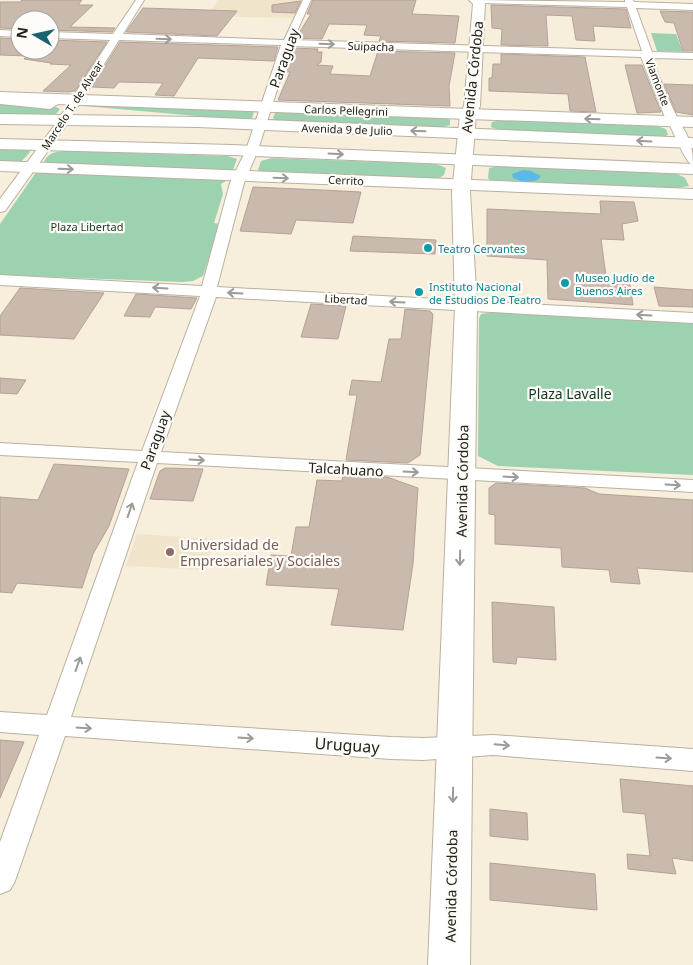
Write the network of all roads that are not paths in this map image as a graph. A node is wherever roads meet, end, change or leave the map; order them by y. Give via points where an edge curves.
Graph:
1 (140, 0) edge
2 (308, 0) edge
3 (475, 0) edge
4 (482, 0) edge
5 (630, 2) edge
6 (693, 7) edge
7 (60, 35) edge
8 (116, 37) junction
9 (287, 43) junction
10 (476, 49) junction
11 (647, 54) junction
12 (693, 56) edge
13 (0, 98) edge
14 (74, 103) junction
15 (267, 107) junction
16 (468, 114) junction
17 (0, 119) edge
18 (63, 121) junction
19 (172, 122) junction
20 (676, 122) junction
21 (693, 122) edge
22 (261, 125) junction
23 (467, 133) junction
24 (689, 143) edge
25 (0, 144) edge
26 (46, 145) junction
27 (252, 150) junction
28 (464, 160) junction
29 (693, 161) edge
30 (0, 166) edge
31 (30, 168) junction
32 (693, 169) edge
33 (242, 177) junction
34 (462, 185) junction
35 (693, 194) edge
36 (0, 208) edge
37 (0, 280) edge
38 (208, 291) junction
39 (466, 306) junction
40 (693, 318) edge
41 (0, 449) edge
42 (148, 457) junction
43 (462, 474) junction
44 (693, 486) edge
45 (0, 722) edge
46 (56, 726) junction
47 (454, 747) junction
48 (693, 760) edge
49 (0, 881) edge
50 (450, 965) edge

1 - 8 street, Marcelo T. de Alvear
2 - 9 street, Paraguay
3 - 10 main road, Avenida Córdoba via 479,3
4 - 5 street
5 - 6 street
5 - 11 street, Viamonte
7 - 8 street, Suipacha
8 -> 9 street, Suipacha
8 - 14 street, Marcelo T. de Alvear
9 -> 10 street, Suipacha
9 - 15 street, Paraguay
10 - 11 street, Suipacha
10 - 16 main road, Avenida Córdoba via 472,106
11 - 12 street, Suipacha
11 - 20 street, Viamonte via 670,115
13 - 14 main road
14 - 15 main road, Carlos Pellegrini
14 - 18 street, Marcelo T. de Alvear
14 - 19 main road via 151,115
15 - 16 main road, Carlos Pellegrini
15 - 22 street, Paraguay
20 -> 16 main road, Carlos Pellegrini
16 - 23 main road, Avenida Córdoba
17 - 18 main road, Avenida 9 de Julio
18 - 19 main road, Avenida 9 de Julio
18 - 26 street, Marcelo T. de Alvear
19 - 22 main road, Avenida 9 de Julio
20 - 21 main road, Carlos Pellegrini
20 - 24 street, Viamonte
23 -> 22 main road, Avenida 9 de Julio
22 - 27 street, Paraguay
24 -> 23 main road, Avenida 9 de Julio
23 - 28 main road, Avenida Córdoba
24 - 29 street, Viamonte
25 - 26 main road, Avenida 9 de Julio
26 - 27 main road, Avenida 9 de Julio
26 - 31 street, Marcelo T. de Alvear
27 -> 28 main road, Avenida 9 de Julio
27 - 33 street, Paraguay
28 - 32 main road, Avenida 9 de Julio
28 - 34 main road, Avenida Córdoba
30 - 31 main road, Cerrito
31 -> 33 main road, Cerrito
31 - 36 street, Marcelo T. de Alvear
33 -> 34 main road, Cerrito
33 - 38 street, Paraguay via 236,187
34 - 35 main road, Cerrito
34 - 39 main road, Avenida Córdoba
38 -> 37 street, Libertad
39 -> 38 street, Libertad
38 - 42 street, Paraguay
40 -> 39 street, Libertad
39 - 43 main road, Avenida Córdoba
41 - 42 street, Talcahuano
42 -> 43 street, Talcahuano
46 -> 42 street, Paraguay
43 -> 44 street, Talcahuano
43 -> 47 main road, Avenida Córdoba
45 - 46 street, Uruguay
46 -> 47 street, Uruguay via 391,748
46 - 49 street, Paraguay
47 -> 48 street, Uruguay via 493,745
47 -> 50 main road, Avenida Córdoba

